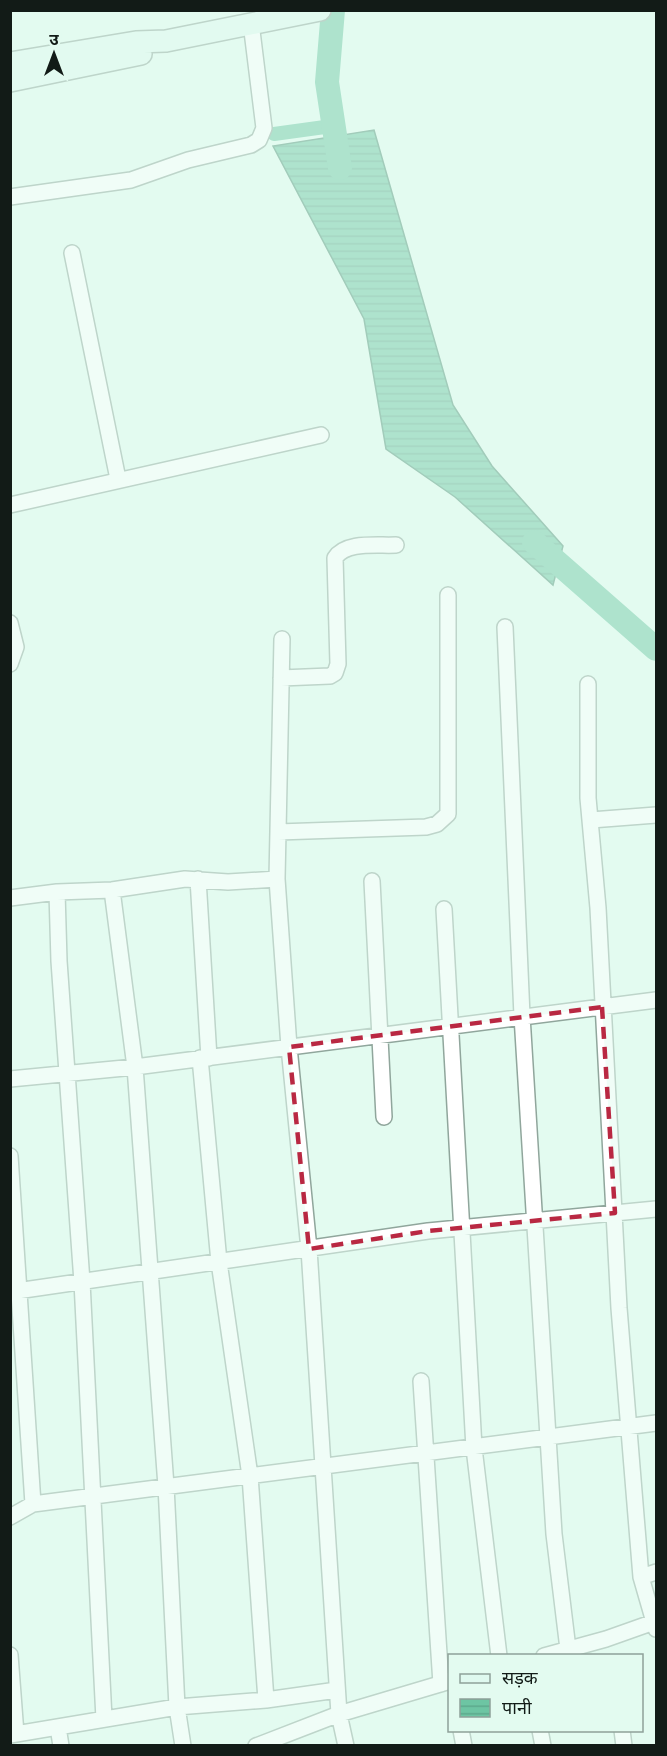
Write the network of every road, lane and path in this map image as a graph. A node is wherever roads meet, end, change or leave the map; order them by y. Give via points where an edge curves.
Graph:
1 (310, 12) edge
2 (279, 14) edge
3 (251, 23) junction
4 (166, 41) junction
5 (10, 63) edge
6 (10, 81) edge
7 (10, 197) edge
8 (72, 253) dead end
9 (321, 435) dead end
10 (118, 479) junction
11 (10, 505) edge
12 (396, 544) dead end
13 (448, 595) dead end
14 (10, 623) edge
15 (505, 627) dead end
16 (282, 639) dead end
17 (10, 664) edge
18 (281, 678) junction
19 (588, 684) dead end
20 (657, 815) edge
21 (591, 820) junction
22 (278, 832) junction
23 (198, 879) junction
24 (277, 879) junction
25 (372, 881) dead end
26 (111, 890) junction
27 (57, 892) junction
28 (10, 898) edge
29 (444, 909) dead end
30 (657, 1000) edge
31 (602, 1007) junction
32 (522, 1016) junction
33 (450, 1026) junction
34 (379, 1035) junction
35 (289, 1047) junction
36 (204, 1058) junction
37 (135, 1067) junction
38 (66, 1072) junction
39 (10, 1079) edge
40 (384, 1117) dead end
41 (10, 1156) edge
42 (657, 1209) edge
43 (615, 1213) junction
44 (534, 1222) junction
45 (460, 1230) junction
46 (309, 1249) junction
47 (219, 1262) junction
48 (151, 1272) junction
49 (82, 1281) junction
50 (14, 1291) edge
51 (421, 1381) dead end
52 (657, 1423) edge
53 (629, 1426) junction
54 (548, 1437) junction
55 (474, 1448) junction
56 (424, 1453) junction
57 (325, 1466) junction
58 (250, 1476) junction
59 (166, 1486) junction
60 (93, 1496) junction
61 (33, 1504) junction
62 (10, 1517) edge
63 (657, 1572) edge
64 (641, 1577) junction
65 (655, 1625) edge
66 (606, 1640) junction
67 (568, 1649) junction
68 (499, 1654) edge
69 (551, 1654) edge
70 (608, 1654) edge
71 (10, 1655) edge
72 (445, 1683) edge
73 (337, 1690) junction
74 (266, 1700) junction
75 (177, 1707) junction
76 (339, 1714) junction
77 (104, 1719) junction
78 (58, 1727) junction
79 (13, 1735) edge
80 (61, 1746) edge
81 (183, 1746) edge
82 (256, 1746) edge
83 (346, 1746) edge

1 - 2 main road
2 - 3 main road
3 - 4 main road
3 - 7 street via 264,128 259,140 238,150 188,160 131,180
4 - 5 main road via 136,42
4 - 6 main road via 132,57
8 - 10 street
9 - 10 street
10 - 11 street
12 - 18 street via 340,551 335,558 335,673
13 - 22 street via 448,814 437,824 426,827
14 - 17 street via 16,646
15 - 32 street
16 - 18 street
18 - 22 street
19 - 21 street
20 - 21 street
21 - 31 street
22 - 24 street
23 - 24 street
23 - 26 street
23 - 36 street
24 - 35 street
25 - 34 street
26 - 27 street
26 - 37 street
27 - 28 street
27 - 38 street
29 - 33 street
30 - 31 street
31 - 32 street
31 - 43 street
32 - 33 street
32 - 44 street
33 - 34 street
33 - 45 street
34 - 35 street
34 - 40 street
35 - 36 street
35 - 46 street
36 - 37 street
36 - 47 street
37 - 38 street
37 - 48 street
38 - 39 street
38 - 49 street
41 - 50 street
42 - 43 street
43 - 44 street
43 - 53 street
44 - 45 street
44 - 54 street
45 - 46 street via 428,1231
45 - 55 street
46 - 47 street
46 - 57 street
47 - 48 street
47 - 58 street
48 - 49 street
48 - 59 street
49 - 50 street
49 - 60 street
50 - 61 street
51 - 56 street
52 - 53 street
53 - 54 street
53 - 64 street
54 - 55 street
54 - 67 street via 554,1534
55 - 56 street
55 - 68 street
56 - 57 street
56 - 72 street
57 - 58 street
57 - 73 street
58 - 59 street
58 - 74 street
59 - 60 street
59 - 75 street
60 - 61 street
60 - 77 street
61 - 62 street
63 - 64 street
64 - 65 street
65 - 66 street
66 - 67 street
66 - 70 street
67 - 69 street
71 - 79 street
72 - 76 street
73 - 74 street
73 - 76 street
74 - 75 street
75 - 77 street
75 - 81 street
76 - 82 street
76 - 83 street
77 - 78 street
78 - 79 street
78 - 80 street

